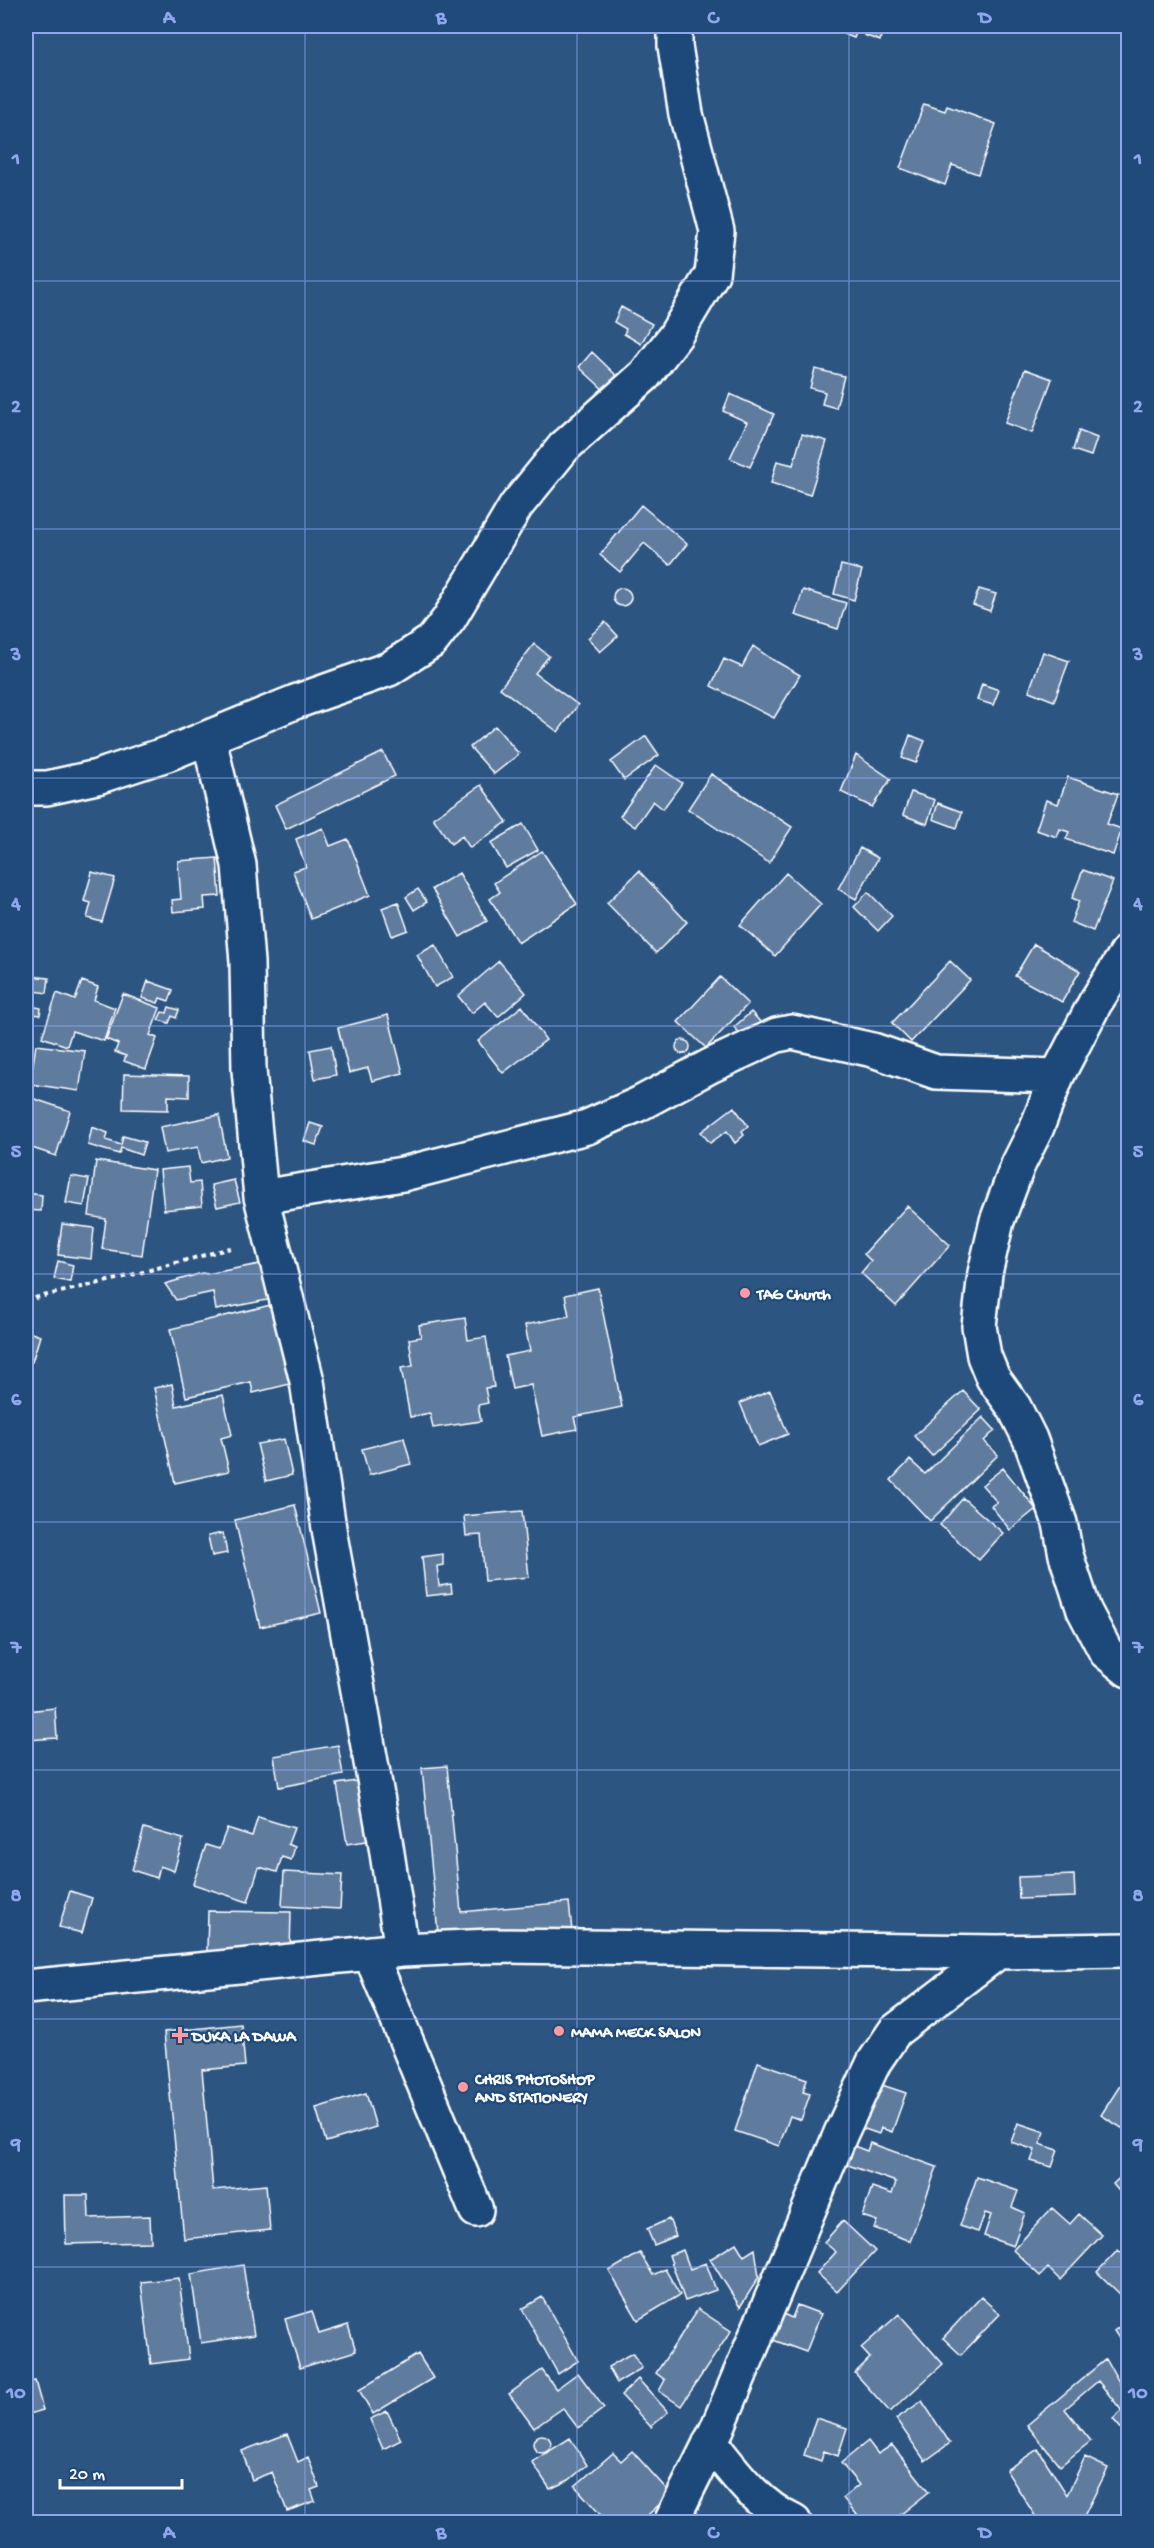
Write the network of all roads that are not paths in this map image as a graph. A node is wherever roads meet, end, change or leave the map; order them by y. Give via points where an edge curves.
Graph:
1 (675, 26) edge
2 (209, 739) junction
3 (26, 788) edge
4 (1128, 951) edge
5 (1058, 1076) junction
6 (264, 1212) junction
7 (1128, 1670) edge
8 (402, 1950) junction
9 (1128, 1950) edge
10 (998, 1952) junction
11 (370, 1953) junction
12 (26, 1987) edge
13 (476, 2210) dead end
14 (710, 2442) junction
15 (671, 2523) edge
16 (794, 2523) edge

1 - 2 street via 686,114 717,231 712,274 675,336 645,375 564,447 516,506 432,641 389,669 295,702
2 - 3 street via 98,777 47,788
2 - 6 street via 239,865 247,962 249,1070
4 - 5 street via 1095,1003
5 - 6 street via 936,1072 873,1050 792,1032 710,1066 587,1127
5 - 7 street via 997,1221 985,1273 979,1326 993,1378 1030,1439 1060,1523 1084,1610 1106,1652
6 - 8 street via 307,1382
8 - 10 street via 491,1946
8 - 11 street
9 - 10 street
10 - 14 street via 908,2020 883,2047 841,2133
11 - 12 street
11 - 13 street
14 - 15 street
14 - 16 street via 758,2499

